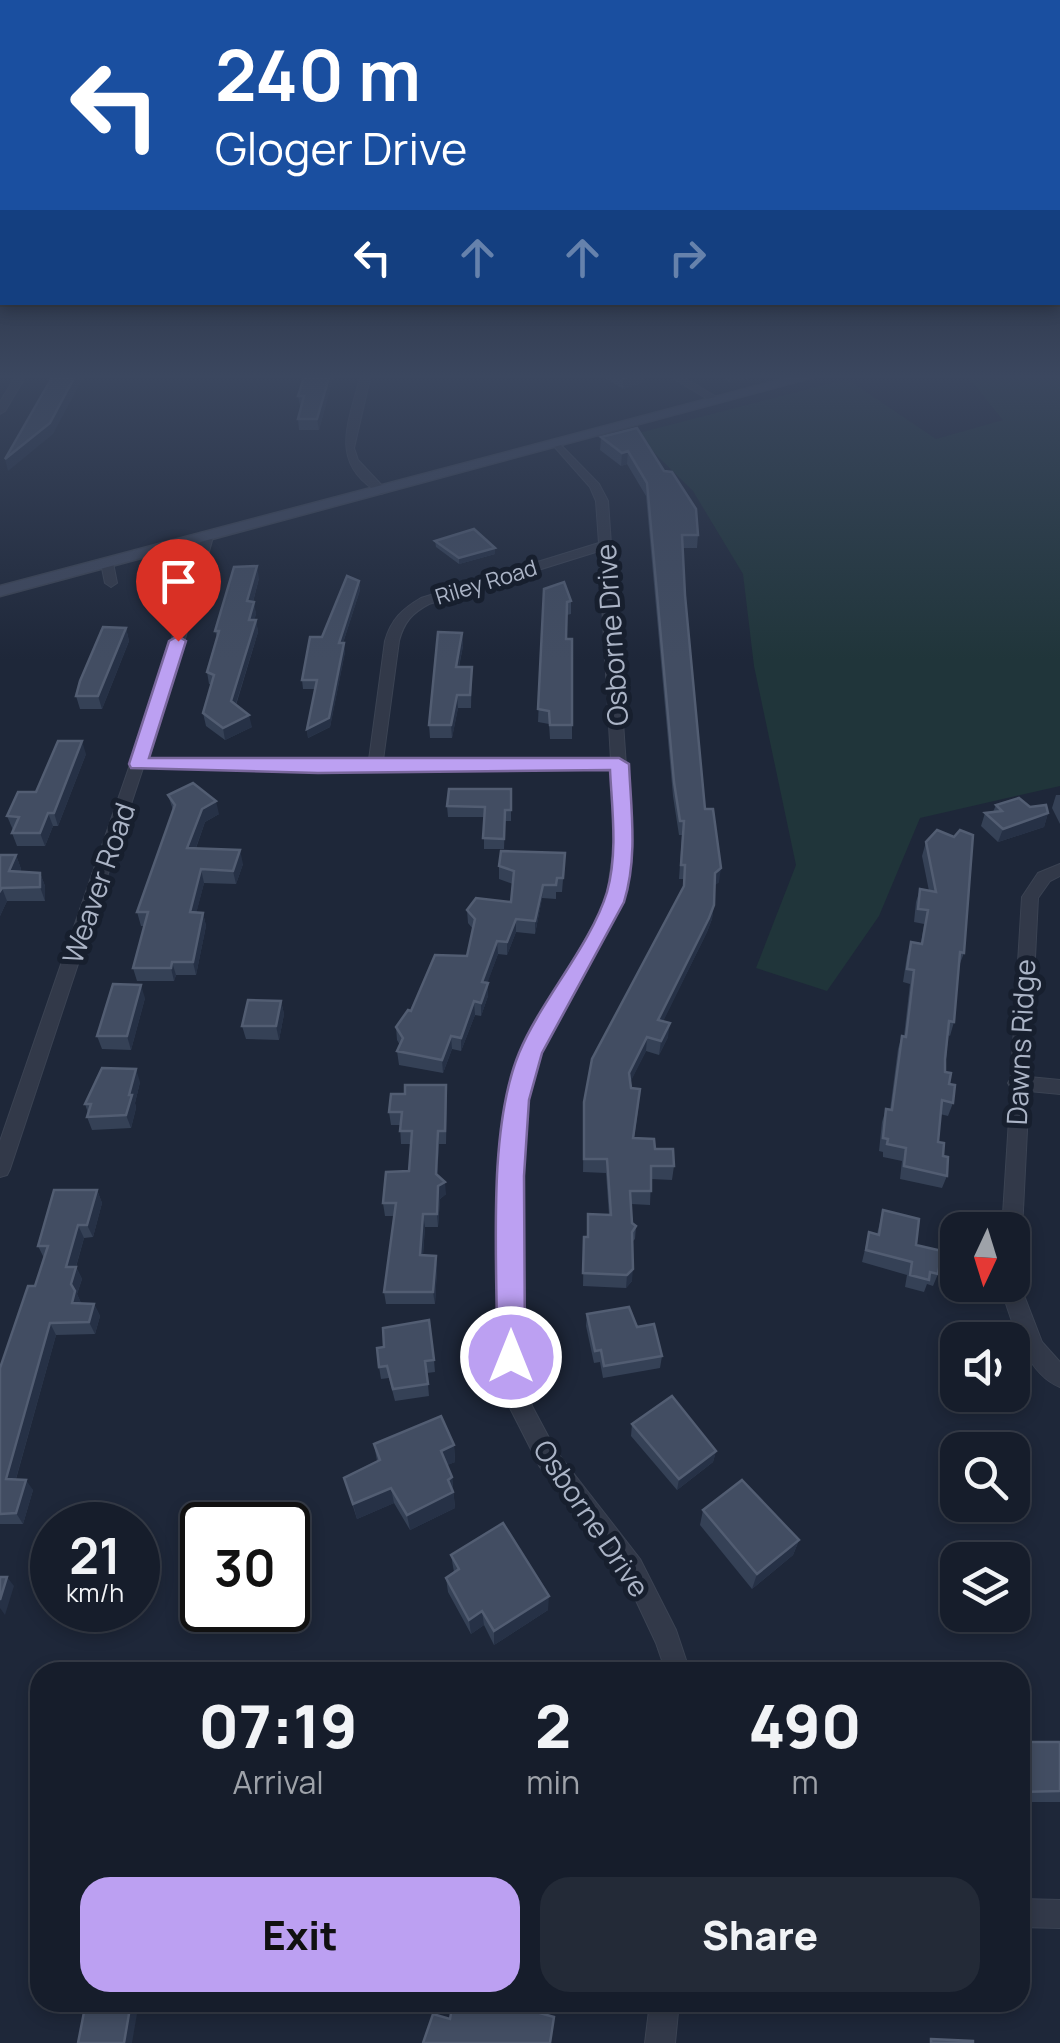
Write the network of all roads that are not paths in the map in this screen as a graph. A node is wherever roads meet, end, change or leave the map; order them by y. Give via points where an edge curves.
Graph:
1 (361, 469) edge
2 (462, 469) edge
3 (580, 469) edge
4 (381, 491) junction
5 (208, 537) junction
6 (606, 545) junction
7 (107, 563) junction
8 (110, 583) dead end
9 (0, 591) edge
10 (138, 764) junction
11 (619, 764) junction
12 (375, 766) junction
13 (1060, 868) edge
14 (1017, 1083) junction
15 (1060, 1087) edge
16 (7, 1129) edge
17 (0, 1169) edge
18 (1013, 1212) edge
19 (1016, 1302) edge
20 (1060, 1377) edge
21 (675, 1662) edge
22 (1030, 1913) edge
23 (1060, 1914) edge
24 (665, 2012) edge
25 (660, 2043) edge

1 - 4 street
2 - 4 street
3 - 6 street, Osborne Drive via 602,501
4 - 5 street
5 - 7 street
5 - 10 street, Weaver Road
6 - 11 street, Osborne Drive
6 - 12 street, Riley Road via 408,610 392,641
7 - 8 street
7 - 9 street
10 - 12 street
10 - 16 street, Weaver Road
11 - 12 street
11 - 21 street, Osborne Drive via 623,840 614,902 530,1053 518,1100 511,1357 522,1408 548,1459 632,1567
13 - 14 street, Dawns Ridge via 1030,897
14 - 15 street
14 - 18 street, Dawns Ridge
16 - 17 street, Weaver Road
19 - 20 street via 1032,1348
22 - 23 street
24 - 25 street

